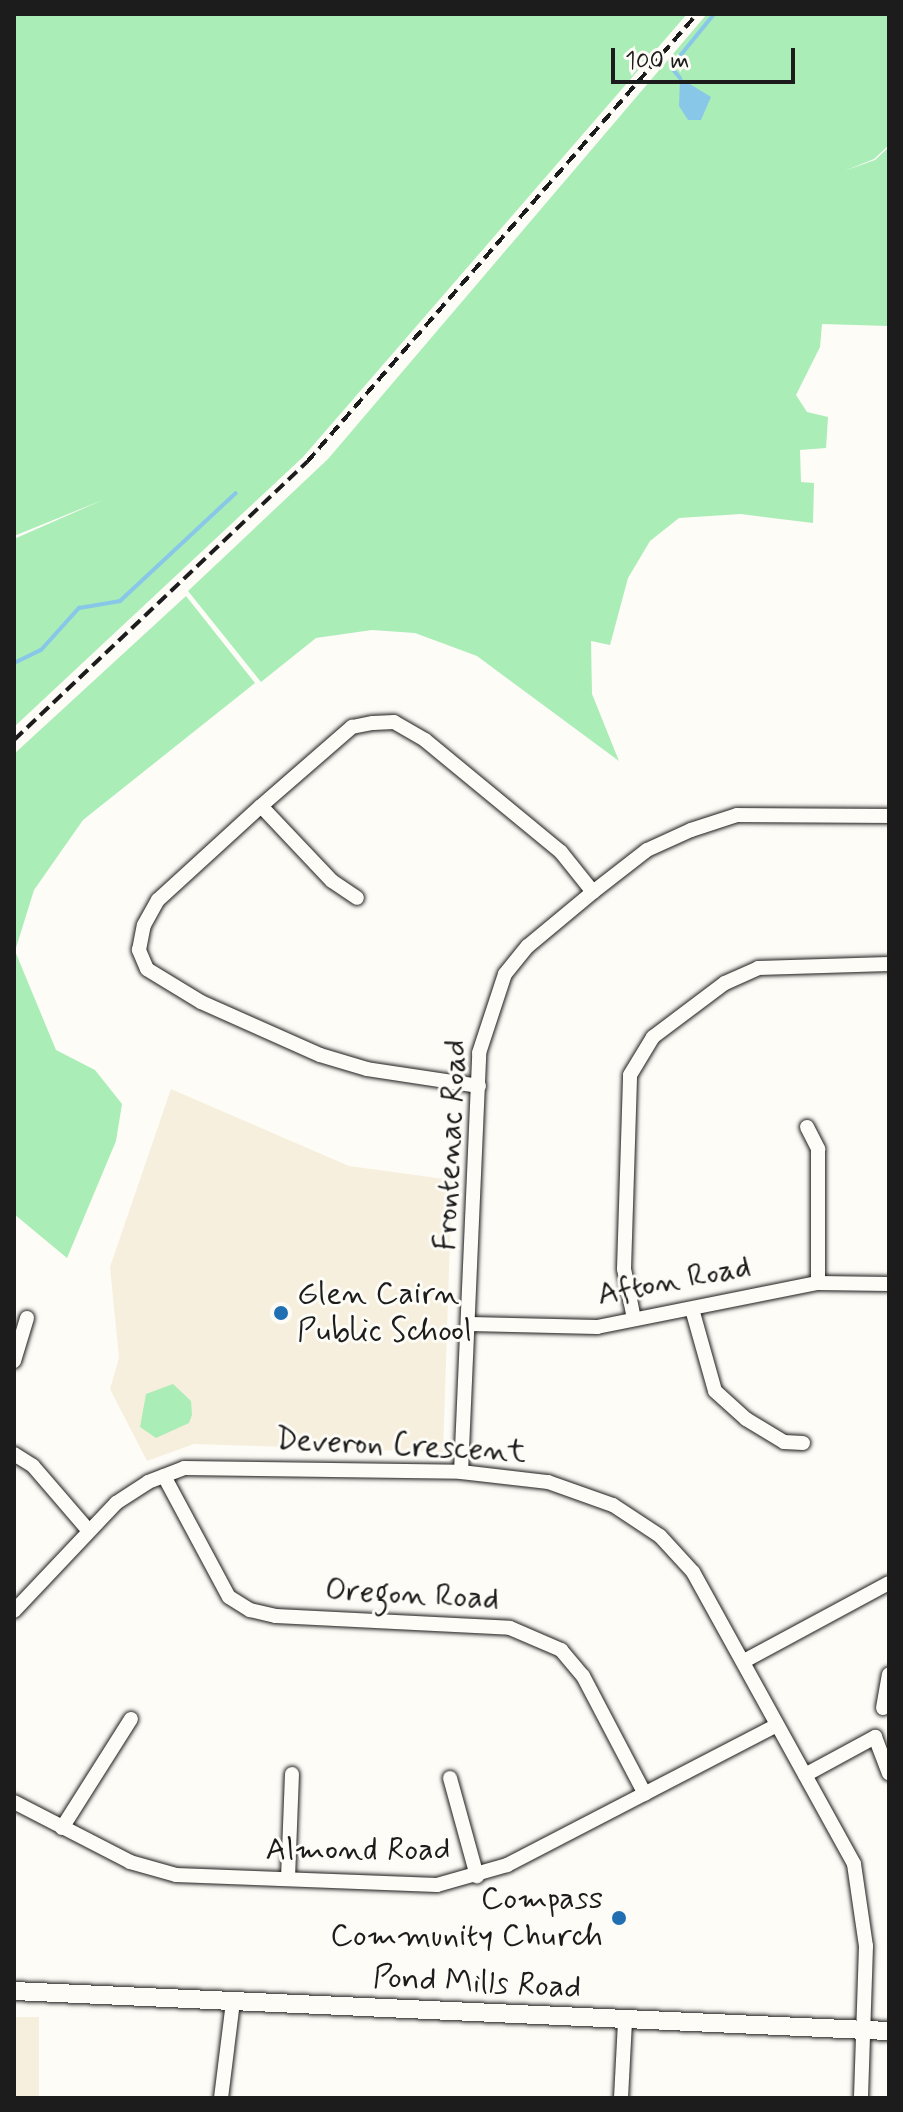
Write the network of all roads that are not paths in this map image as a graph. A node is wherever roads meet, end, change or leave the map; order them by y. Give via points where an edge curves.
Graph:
1 (261, 806) junction
2 (889, 816) edge
3 (593, 892) junction
4 (357, 898) dead end
5 (889, 964) edge
6 (479, 1086) junction
7 (807, 1127) dead end
8 (818, 1283) junction
9 (889, 1284) edge
10 (692, 1309) junction
11 (27, 1318) dead end
12 (634, 1319) junction
13 (470, 1324) junction
14 (14, 1361) edge
15 (803, 1443) dead end
16 (14, 1454) edge
17 (461, 1472) junction
18 (164, 1476) junction
19 (88, 1530) junction
20 (889, 1583) edge
21 (14, 1611) edge
22 (746, 1660) junction
23 (889, 1675) edge
24 (883, 1708) dead end
25 (131, 1719) dead end
26 (777, 1725) junction
27 (889, 1773) edge
28 (292, 1774) dead end
29 (805, 1775) junction
30 (450, 1778) dead end
31 (645, 1794) junction
32 (14, 1802) edge
33 (62, 1828) junction
34 (477, 1876) junction
35 (288, 1878) junction
36 (14, 1991) edge
37 (233, 2001) junction
38 (625, 2021) junction
39 (860, 2031) junction
40 (889, 2031) edge
41 (221, 2098) edge
42 (621, 2098) edge
43 (861, 2098) edge

1 - 3 street via 352,727 394,722 522,817 561,852
1 - 4 street via 302,852
1 - 6 street via 158,900 139,950 147,969 167,986 320,1055 412,1080
2 - 3 street, Frontenac Road via 737,815 647,850
3 - 6 street, Frontenac Road via 528,946 505,974 485,1026
5 - 12 street via 758,968 725,983 653,1037 630,1075 624,1269
6 - 13 street, Frontenac Road
7 - 8 street via 818,1149
8 - 9 street, Afton Road
8 - 10 street, Afton Road
10 - 12 street, Afton Road
10 - 15 street via 715,1391 746,1419 784,1442
11 - 14 street
12 - 13 street, Afton Road via 597,1327
13 - 17 street, Frontenac Road
16 - 19 street via 33,1466
17 - 18 street, Deveron Crescent via 226,1467 184,1468
17 - 22 street, Deveron Crescent via 548,1482 584,1493 660,1536 693,1572
18 - 19 street, Deveron Crescent via 116,1503
18 - 31 street, Oregon Road via 229,1597 250,1610 276,1616 510,1628 561,1650 583,1676
19 - 21 street, Deveron Crescent
20 - 22 street
22 - 26 street, Deveron Crescent
23 - 24 street
25 - 33 street
26 - 29 street, Deveron Crescent
26 - 31 street, Almond Road
27 - 29 street via 875,1737
28 - 35 street
29 - 39 street, Deveron Crescent via 854,1864 862,1895 866,1946
30 - 34 street
31 - 34 street, Almond Road
32 - 33 street, Almond Road
33 - 35 street, Almond Road via 130,1862 176,1875
34 - 35 street, Almond Road via 437,1885
36 - 37 main road, Pond Mills Road
37 - 38 main road, Pond Mills Road
37 - 41 street
38 - 39 main road, Pond Mills Road
38 - 42 street
39 - 40 main road, Pond Mills Road
39 - 43 street, Deveron Crescent

